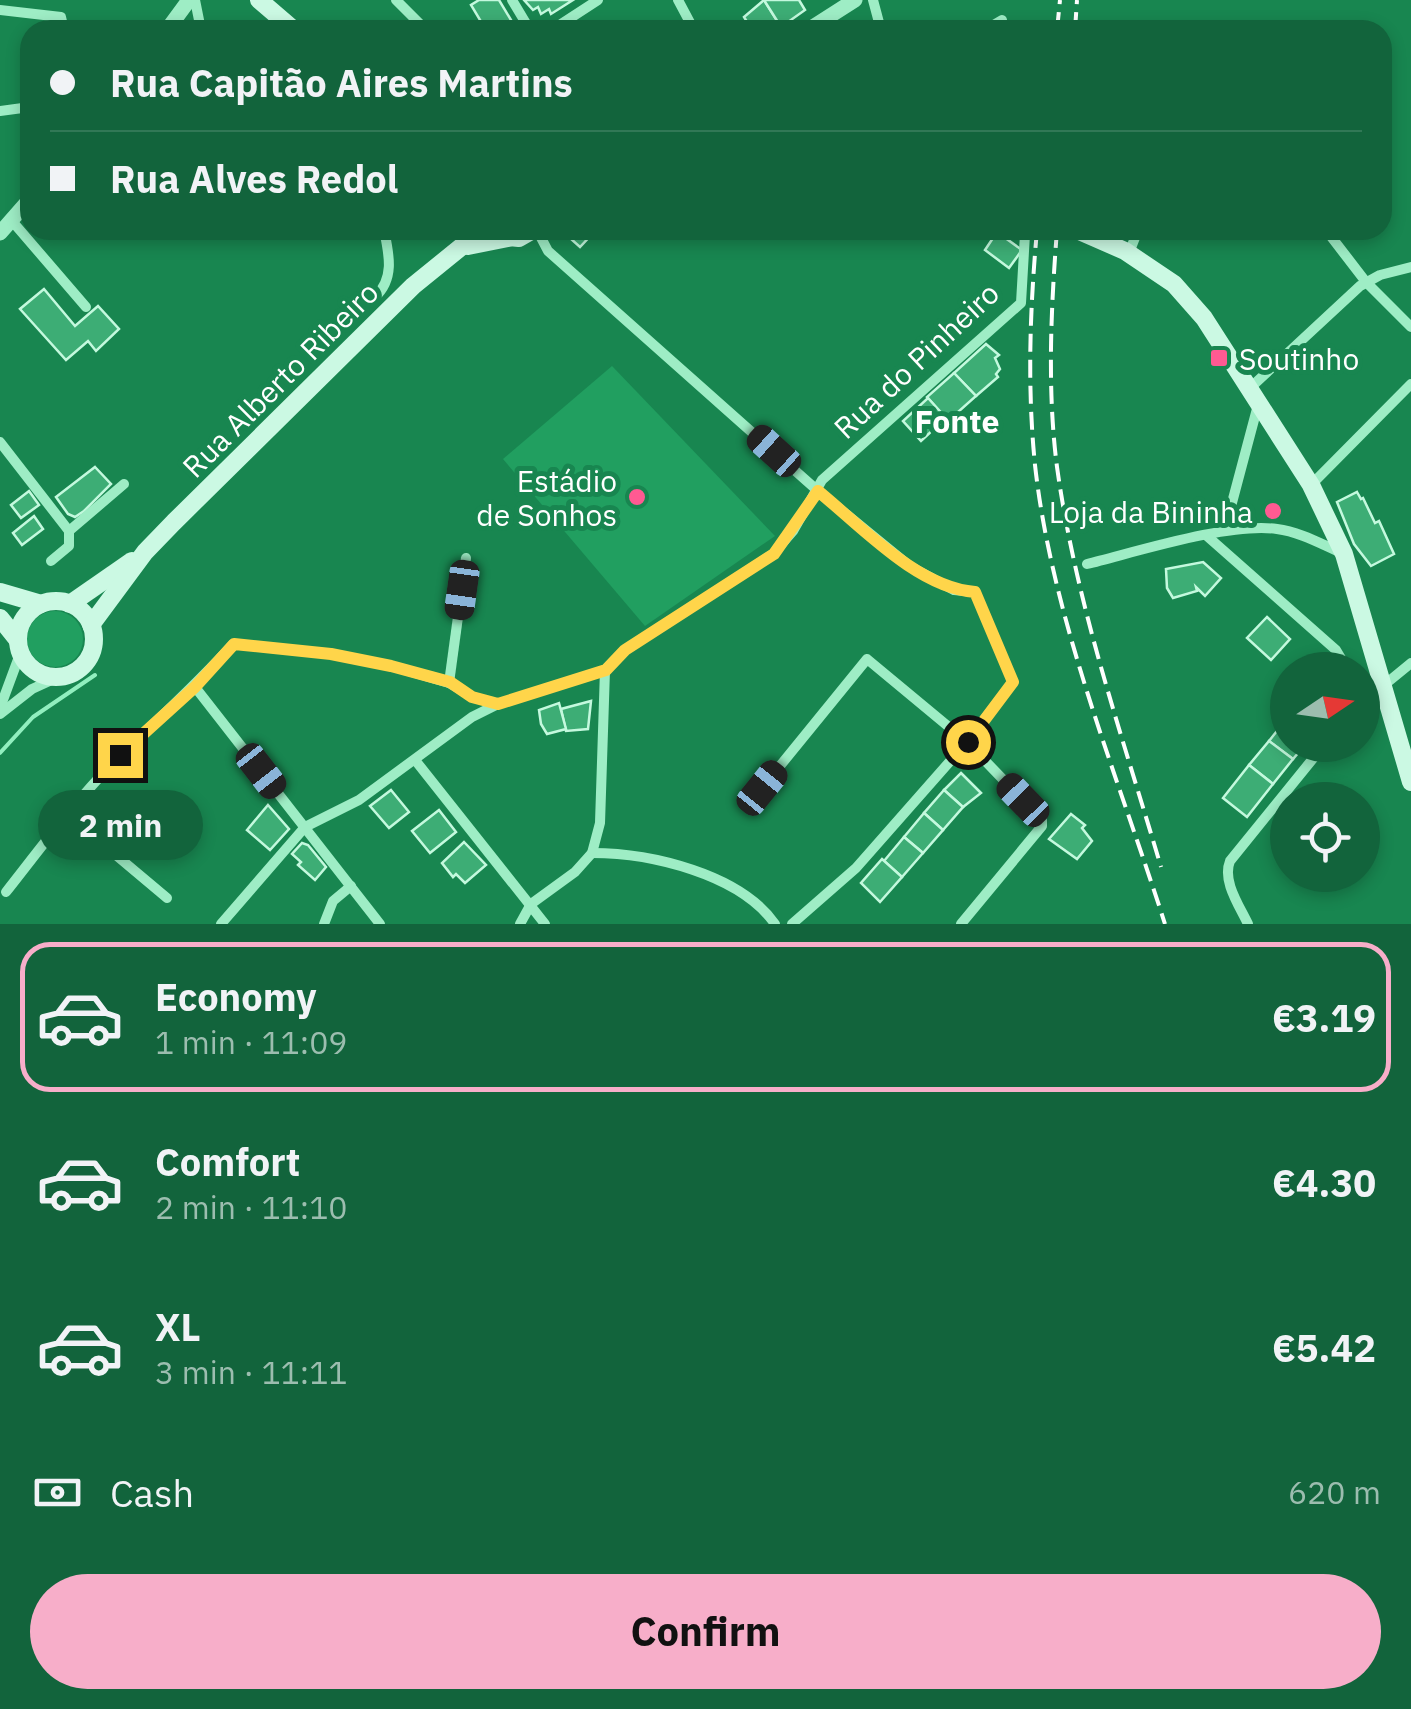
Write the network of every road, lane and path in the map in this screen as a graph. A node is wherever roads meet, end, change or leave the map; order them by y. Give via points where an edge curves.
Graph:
1 (192, 0) edge
2 (259, 0) edge
3 (396, 0) edge
4 (598, 0) edge
5 (855, 0) edge
6 (0, 10) edge
7 (61, 20) edge
8 (175, 20) edge
9 (282, 20) edge
10 (416, 20) edge
11 (567, 20) edge
12 (824, 20) edge
13 (6, 227) edge
14 (386, 240) edge
15 (470, 240) edge
16 (487, 240) edge
17 (530, 240) edge
18 (530, 240) edge
19 (1025, 240) edge
20 (1100, 240) edge
21 (1134, 240) edge
22 (1334, 240) edge
23 (458, 250) junction
24 (548, 251) junction
25 (1128, 253) junction
26 (1411, 268) edge
27 (1366, 282) junction
28 (374, 297) dead end
29 (86, 307) dead end
30 (1411, 328) edge
31 (1411, 384) edge
32 (1254, 395) junction
33 (0, 442) edge
34 (124, 484) dead end
35 (1312, 485) junction
36 (818, 491) junction
37 (1229, 530) junction
38 (68, 532) junction
39 (1207, 536) junction
40 (145, 552) junction
41 (1344, 554) junction
42 (466, 558) dead end
43 (51, 562) dead end
44 (1087, 564) dead end
45 (0, 592) edge
46 (41, 604) junction
47 (70, 604) junction
48 (0, 618) edge
49 (91, 624) junction
50 (19, 647) junction
51 (1337, 652) edge
52 (1411, 663) edge
53 (606, 670) junction
54 (56, 678) junction
55 (450, 682) junction
56 (195, 687) junction
57 (1383, 690) junction
58 (1380, 691) edge
59 (498, 704) junction
60 (0, 711) edge
61 (968, 742) junction
62 (414, 760) junction
63 (1310, 762) edge
64 (1411, 782) edge
65 (762, 788) dead end
66 (67, 814) junction
67 (305, 827) junction
68 (592, 853) junction
69 (351, 886) junction
70 (6, 892) dead end
71 (167, 898) dead end
72 (531, 904) junction
73 (221, 924) edge
74 (324, 924) edge
75 (380, 924) edge
76 (520, 924) edge
77 (545, 924) edge
78 (775, 924) edge
79 (792, 924) edge
80 (961, 924) edge
81 (1248, 924) edge

1 - 8 street
2 - 9 main road
3 - 10 street
4 - 11 street
5 - 12 street
6 - 7 street
13 - 29 street
14 - 28 street via 387,281
15 - 23 main road, Rua Alberto Ribeiro
16 - 23 main road, Rua Alberto Ribeiro
17 - 24 street
18 - 24 street
19 - 36 street, Rua do Pinheiro via 1020,303 822,480
20 - 25 main road
21 - 25 street
22 - 27 street
23 - 40 main road, Rua Alberto Ribeiro via 412,286
24 - 36 street
25 - 32 main road via 1174,284
26 - 27 street
27 - 30 street
27 - 32 street
31 - 35 street
32 - 35 main road
32 - 37 street
33 - 38 street
34 - 38 street
35 - 41 main road
36 - 53 street, Rua do Pinheiro via 774,554 625,650
36 - 61 street via 911,567 954,590 975,592 1013,682
37 - 39 street
37 - 41 street via 1276,528
38 - 43 street via 69,546
39 - 44 street
39 - 51 street
40 - 47 main road, Rua Alberto Ribeiro
40 - 49 main road, Rua Alberto Ribeiro
41 - 57 main road
42 - 55 street
45 - 46 main road
46 - 47 main road
46 - 50 main road via 24,618
47 - 49 main road
48 - 50 main road
49 - 54 main road via 88,661
50 - 54 main road via 34,672
50 - 60 street
52 - 57 street
53 - 59 street
53 - 68 street via 600,823
54 - 60 street
55 - 56 street via 331,654 234,644
55 - 59 street
56 - 66 street
56 - 67 street
57 - 58 street
57 - 64 main road
59 - 62 street
61 - 65 street via 867,659
61 - 79 street via 856,868
61 - 80 street via 1042,826
62 - 67 street via 359,800
62 - 72 street
63 - 81 street via 1226,870
66 - 70 street
66 - 71 street
67 - 69 street
67 - 73 street
68 - 72 street
68 - 78 street via 712,877 764,908
69 - 74 street via 333,901
69 - 75 street
72 - 76 street
72 - 77 street

